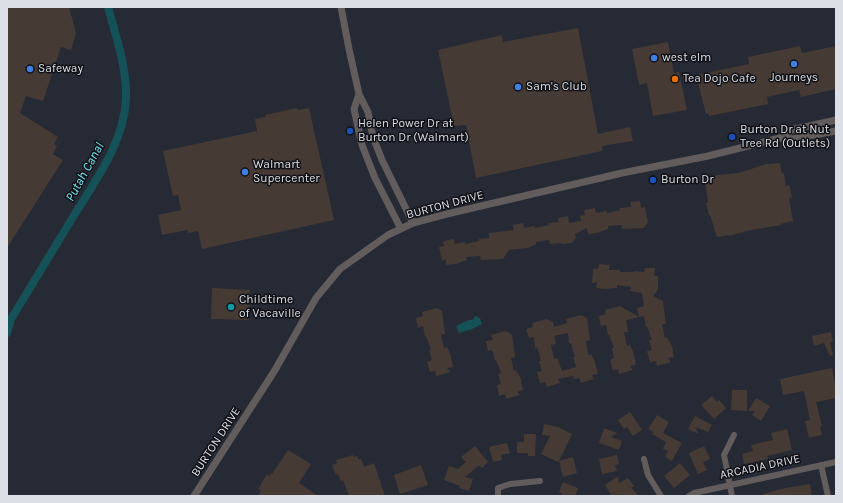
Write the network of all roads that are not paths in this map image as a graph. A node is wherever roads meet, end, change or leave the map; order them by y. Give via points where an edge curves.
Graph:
1 (341, 7) edge
2 (359, 94) junction
3 (836, 120) edge
4 (836, 131) edge
5 (784, 137) junction
6 (413, 223) junction
7 (401, 229) junction
8 (734, 435) dead end
9 (644, 459) dead end
10 (836, 462) edge
11 (821, 465) junction
12 (540, 481) dead end
13 (729, 485) junction
14 (194, 496) edge
15 (498, 496) edge
16 (661, 496) edge
17 (689, 496) edge
18 (732, 496) edge
19 (828, 496) edge

1 - 2 street
2 - 6 street via 368,112 382,160
2 - 7 street via 354,110 362,145 375,178
3 - 5 street, BURTON DRIVE via 790,130
4 - 5 street, BURTON DRIVE via 792,139
5 - 6 street, BURTON DRIVE
6 - 7 street, BURTON DRIVE
7 - 14 street, BURTON DRIVE via 351,260 330,280
8 - 13 street via 724,455
9 - 16 street via 648,475
10 - 11 street, ARCADIA DRIVE
11 - 13 street, ARCADIA DRIVE
11 - 19 street
12 - 15 street via 498,488
13 - 17 street, ARCADIA DRIVE
13 - 18 street

